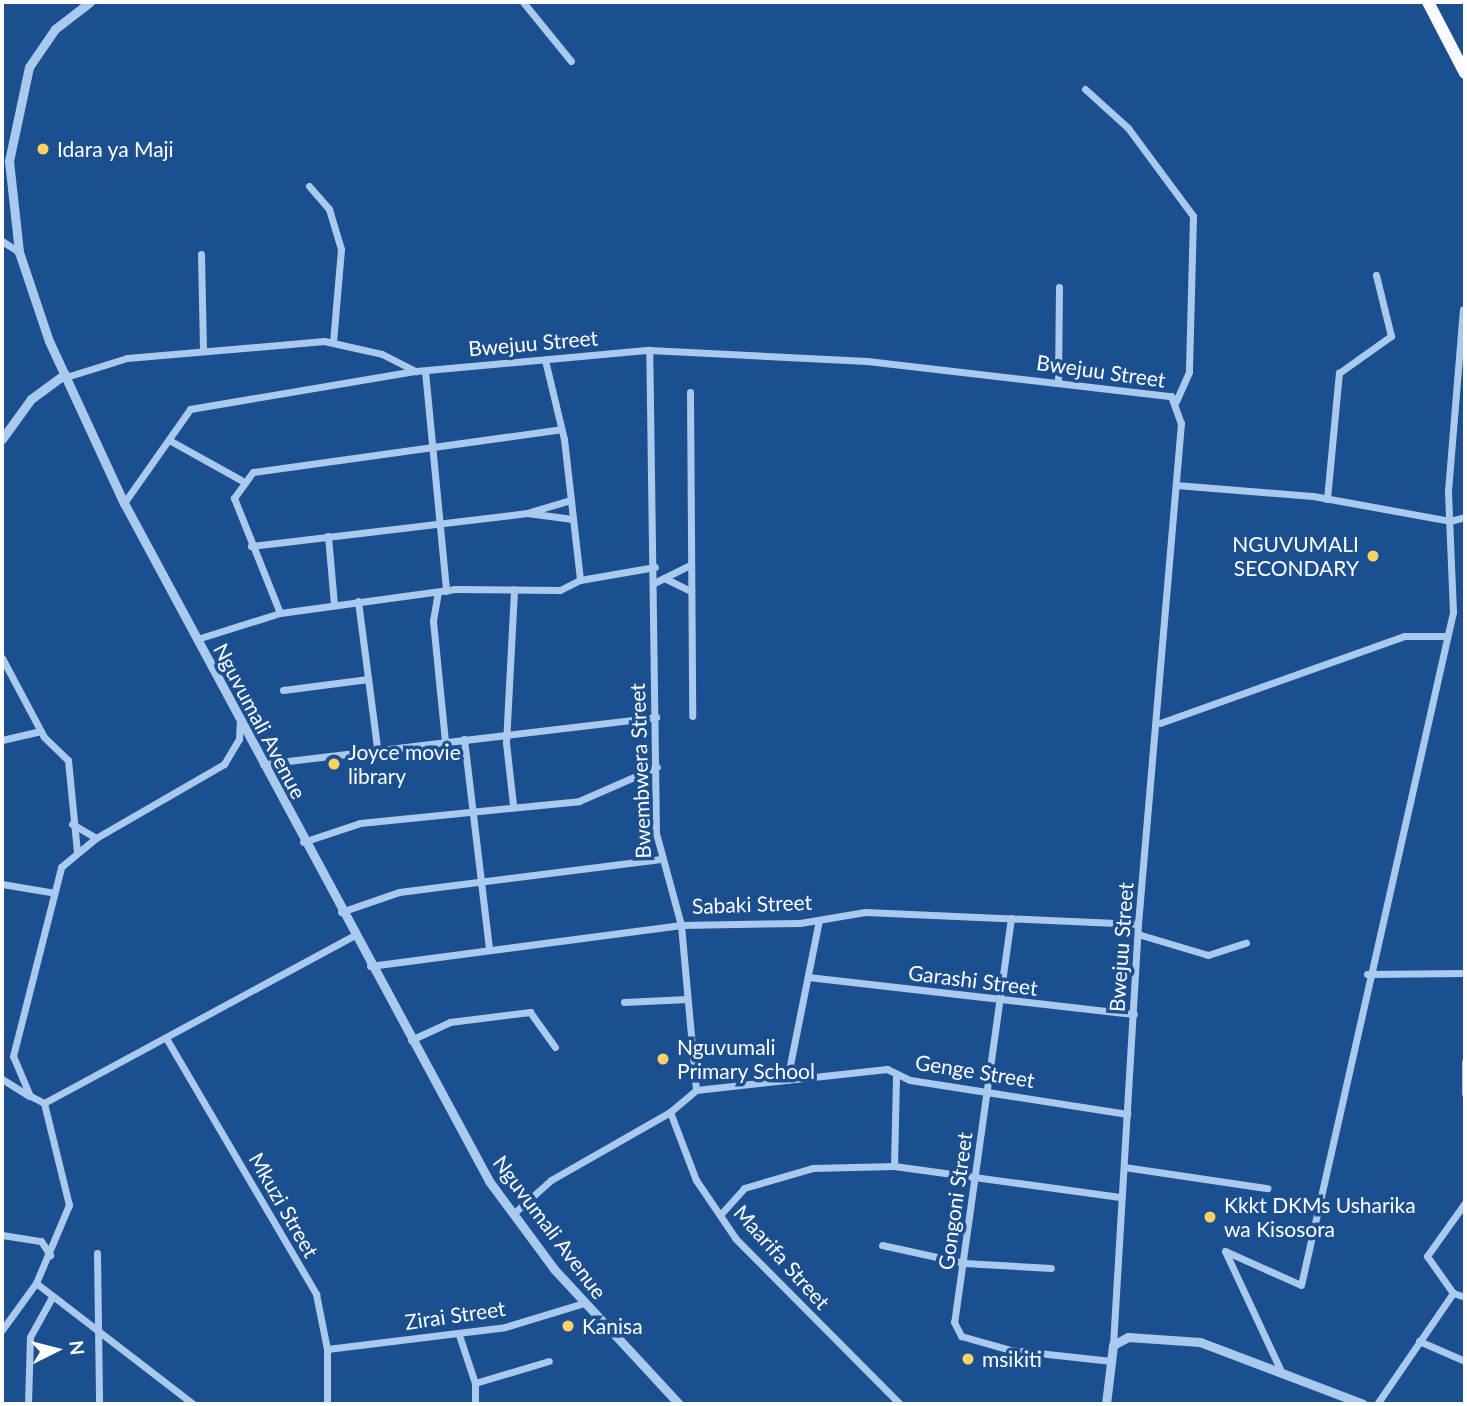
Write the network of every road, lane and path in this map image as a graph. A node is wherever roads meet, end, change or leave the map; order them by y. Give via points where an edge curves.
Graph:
1 (90, 2) edge
2 (523, 2) edge
3 (1428, 2) edge
4 (572, 61) dead end
5 (1465, 73) edge
6 (1085, 89) dead end
7 (309, 186) dead end
8 (2, 241) edge
9 (19, 252) junction
10 (201, 254) dead end
11 (1376, 275) dead end
12 (1059, 287) dead end
13 (1463, 310) dead end
14 (333, 342) junction
15 (203, 350) junction
16 (649, 350) junction
17 (545, 360) junction
18 (416, 371) junction
19 (425, 371) junction
20 (65, 376) junction
21 (1058, 382) junction
22 (690, 392) dead end
23 (1176, 401) junction
24 (561, 429) junction
25 (2, 439) edge
26 (169, 439) junction
27 (433, 447) junction
28 (242, 480) junction
29 (1177, 485) junction
30 (1327, 499) junction
31 (572, 500) junction
32 (124, 503) junction
33 (527, 513) junction
34 (1465, 517) edge
35 (573, 519) junction
36 (1450, 521) junction
37 (440, 522) junction
38 (328, 536) junction
39 (251, 546) junction
40 (690, 565) junction
41 (655, 567) junction
42 (664, 578) junction
43 (580, 580) junction
44 (654, 583) junction
45 (514, 589) junction
46 (442, 591) junction
47 (691, 591) junction
48 (358, 601) junction
49 (334, 605) junction
50 (279, 613) junction
51 (1447, 636) junction
52 (197, 639) junction
53 (2, 658) edge
54 (368, 678) junction
55 (283, 690) dead end
56 (692, 716) dead end
57 (656, 717) junction
58 (240, 721) junction
59 (1160, 723) junction
60 (41, 731) junction
61 (509, 732) junction
62 (464, 739) junction
63 (2, 740) edge
64 (445, 741) junction
65 (377, 748) junction
66 (263, 764) junction
67 (657, 767) junction
68 (513, 805) junction
69 (476, 811) junction
70 (72, 824) junction
71 (96, 838) junction
72 (303, 842) junction
73 (77, 851) junction
74 (659, 859) junction
75 (480, 880) junction
76 (2, 884) edge
77 (50, 892) junction
78 (341, 912) junction
79 (1011, 918) junction
80 (818, 920) junction
81 (1138, 924) junction
82 (681, 925) junction
83 (1141, 935) junction
84 (353, 936) junction
85 (1245, 943) dead end
86 (489, 949) junction
87 (369, 966) junction
88 (1367, 974) junction
89 (1465, 974) edge
90 (808, 977) junction
91 (687, 999) junction
92 (624, 1002) dead end
93 (999, 1003) junction
94 (1134, 1014) junction
95 (166, 1038) junction
96 (410, 1041) junction
97 (555, 1047) dead end
98 (1465, 1066) edge
99 (788, 1075) junction
100 (896, 1075) junction
101 (2, 1080) edge
102 (987, 1089) junction
103 (696, 1090) junction
104 (1465, 1093) edge
105 (30, 1096) junction
106 (44, 1103) junction
107 (670, 1112) junction
108 (1126, 1114) junction
109 (894, 1166) junction
110 (1124, 1167) junction
111 (978, 1179) junction
112 (1267, 1188) dead end
113 (1120, 1197) junction
114 (1465, 1203) edge
115 (513, 1214) junction
116 (720, 1215) junction
117 (2, 1235) edge
118 (882, 1245) dead end
119 (97, 1253) dead end
120 (50, 1255) junction
121 (964, 1263) junction
122 (1051, 1269) dead end
123 (36, 1283) junction
124 (1453, 1293) junction
125 (52, 1297) junction
126 (1465, 1297) edge
127 (583, 1303) junction
128 (2, 1330) edge
129 (95, 1330) junction
130 (459, 1335) junction
131 (1419, 1341) junction
132 (1113, 1345) junction
133 (327, 1349) junction
134 (549, 1361) dead end
135 (1111, 1361) junction
136 (1465, 1361) edge
137 (1280, 1369) junction
138 (475, 1383) junction
139 (28, 1404) edge
140 (99, 1404) edge
141 (194, 1404) edge
142 (327, 1404) edge
143 (475, 1404) edge
144 (679, 1404) edge
145 (900, 1404) edge
146 (1106, 1404) edge
147 (1363, 1404) edge
148 (1377, 1404) edge

1 - 9 street, Nguvumali Avenue via 48,38 29,66 16,108 9,162
2 - 4 street
3 - 5 highway
6 - 23 street via 1129,128 1194,216 1189,372
7 - 14 street via 329,209 341,248 342,292
8 - 9 street
9 - 20 street, Nguvumali Avenue
10 - 15 street
11 - 30 street via 1391,336 1339,373
12 - 21 street
13 - 36 street via 1450,428
14 - 15 street, Bwejuu Street
14 - 18 street, Bwejuu Street via 382,354
15 - 20 street, Bwejuu Street via 127,358
16 - 17 street, Bwejuu Street
16 - 21 street, Bwejuu Street via 867,361
16 - 41 street, Bwembwera Street
17 - 19 street, Bwejuu Street
17 - 24 street
18 - 19 street, Bwejuu Street
18 - 26 street via 204,403 179,416
19 - 27 street
20 - 25 street via 31,399
20 - 32 street, Nguvumali Avenue
21 - 23 street, Bwejuu Street via 1164,393
22 - 40 street
23 - 29 street, Bwejuu Street via 1181,423
24 - 27 street
24 - 31 street
26 - 28 street
26 - 32 street
27 - 28 street via 253,472
27 - 37 street
28 - 39 street via 234,498
29 - 30 street
29 - 59 street, Bwejuu Street
30 - 36 street
31 - 33 street
31 - 35 street
32 - 52 street, Nguvumali Avenue
33 - 35 street
33 - 37 street
34 - 36 street
35 - 43 street
36 - 51 street via 1454,588
37 - 38 street
37 - 46 street
38 - 39 street
38 - 49 street
39 - 50 street
40 - 42 street
40 - 47 street
41 - 43 street
41 - 44 street, Bwembwera Street
42 - 44 street
42 - 47 street
43 - 45 street via 560,590
44 - 57 street, Bwembwera Street
45 - 46 street
45 - 61 street
46 - 48 street
46 - 64 street via 433,621
47 - 56 street
48 - 49 street
48 - 54 street
49 - 50 street
50 - 52 street
51 - 59 street via 1404,636
51 - 88 street
52 - 58 street, Nguvumali Avenue
53 - 60 street
54 - 55 street
54 - 65 street
57 - 61 street
57 - 67 street, Bwembwera Street
58 - 66 street, Nguvumali Avenue
58 - 71 street via 233,756 224,764
59 - 81 street, Bwejuu Street
60 - 63 street
60 - 70 street via 68,760
61 - 62 street
61 - 68 street
62 - 64 street
62 - 69 street
64 - 65 street
65 - 66 street
66 - 72 street, Nguvumali Avenue
67 - 68 street via 579,801
67 - 74 street, Bwembwera Street
68 - 69 street
69 - 72 street via 360,823
69 - 75 street
70 - 71 street
70 - 73 street
71 - 73 street
72 - 78 street, Nguvumali Avenue
73 - 77 street
74 - 75 street
74 - 82 street, Bwembwera Street
75 - 78 street via 399,892
75 - 86 street
76 - 77 street
77 - 105 street via 13,1056
78 - 84 street, Nguvumali Avenue
79 - 80 street, Sabaki Street via 865,912
79 - 81 street, Sabaki Street
79 - 93 street, Gongoni Street
80 - 82 street, Sabaki Street
80 - 90 street
81 - 83 street, Bwejuu Street
82 - 86 street, Sabaki Street
82 - 91 street, Bwembwera Street
83 - 85 street via 1208,956
83 - 94 street, Bwejuu Street
84 - 87 street, Nguvumali Avenue
84 - 95 street
86 - 87 street, Sabaki Street
87 - 96 street, Nguvumali Avenue
88 - 89 street
88 - 137 street via 1301,1285 1225,1251
90 - 93 street, Garashi Street
90 - 99 street
91 - 92 street
91 - 103 street, Bwembwera Street
93 - 94 street, Garashi Street
93 - 102 street, Gongoni Street
94 - 108 street, Bwejuu Street
95 - 106 street
95 - 133 street, Mkuzi Street via 316,1294
96 - 97 street via 450,1022 530,1012
96 - 115 street, Nguvumali Avenue
98 - 104 street
99 - 100 street, Genge Street via 875,1068
99 - 103 street, Genge Street
100 - 102 street, Genge Street
100 - 109 street
101 - 105 street
102 - 108 street, Genge Street
102 - 111 street, Gongoni Street
103 - 107 street
105 - 106 street
106 - 120 street via 69,1205
107 - 115 street via 551,1180
107 - 116 street, Maarifa Street via 696,1180
108 - 110 street, Bwejuu Street
109 - 111 street
109 - 116 street via 804,1170 744,1188
110 - 112 street
110 - 113 street, Bwejuu Street
111 - 113 street
111 - 121 street, Gongoni Street
113 - 132 street, Bwejuu Street
114 - 124 street via 1427,1256
115 - 127 street, Nguvumali Avenue
116 - 145 street, Maarifa Street
117 - 120 street via 41,1241
118 - 121 street
119 - 129 street
120 - 123 street
121 - 122 street
121 - 135 street, Gongoni Street via 954,1322 961,1336 1010,1350
123 - 125 street
123 - 128 street
124 - 126 street
124 - 131 street
125 - 129 street
125 - 139 street via 30,1337
127 - 130 street, Zirai Street via 560,1315
127 - 144 street, Nguvumali Avenue
129 - 140 street
129 - 141 street
130 - 133 street, Zirai Street
130 - 138 street
131 - 136 street
131 - 148 street
132 - 135 street, Bwejuu Street
132 - 137 street via 1128,1337 1200,1342
133 - 142 street, Mkuzi Street
134 - 138 street
135 - 146 street, Bwejuu Street
137 - 147 street
138 - 143 street

